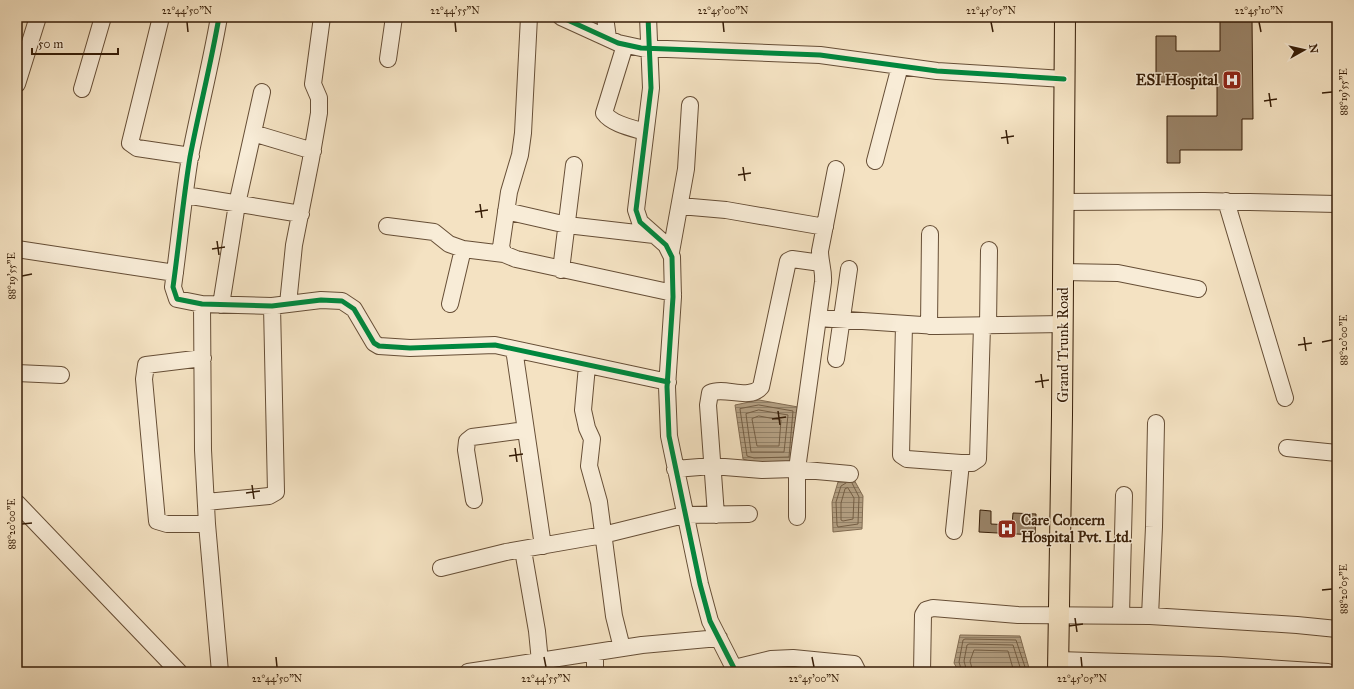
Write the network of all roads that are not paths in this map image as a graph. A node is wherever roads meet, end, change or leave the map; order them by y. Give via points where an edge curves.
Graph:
1 (38, 17) edge
2 (103, 17) edge
3 (161, 17) edge
4 (219, 17) edge
5 (322, 17) edge
6 (394, 17) edge
7 (529, 17) edge
8 (561, 17) edge
9 (605, 17) edge
10 (648, 17) edge
11 (1065, 17) edge
12 (608, 38) junction
13 (624, 45) junction
14 (650, 49) junction
15 (388, 59) dead end
16 (20, 63) edge
17 (900, 66) junction
18 (1064, 79) junction
19 (17, 84) edge
20 (82, 89) dead end
21 (262, 92) dead end
22 (690, 105) dead end
23 (645, 132) junction
24 (253, 133) junction
25 (313, 151) junction
26 (191, 156) junction
27 (875, 161) dead end
28 (574, 165) dead end
29 (836, 170) dead end
30 (185, 195) junction
31 (1064, 202) junction
32 (1226, 202) junction
33 (237, 204) junction
34 (1337, 204) edge
35 (680, 206) junction
36 (506, 211) junction
37 (301, 214) junction
38 (567, 225) junction
39 (387, 226) dead end
40 (825, 227) junction
41 (930, 234) dead end
42 (654, 235) junction
43 (17, 249) edge
44 (463, 249) junction
45 (989, 250) dead end
46 (671, 252) junction
47 (504, 254) junction
48 (821, 263) junction
49 (849, 269) dead end
50 (562, 270) junction
51 (1063, 272) junction
52 (175, 273) junction
53 (1198, 289) dead end
54 (672, 293) junction
55 (202, 304) junction
56 (288, 304) junction
57 (450, 304) dead end
58 (221, 305) junction
59 (272, 306) junction
60 (818, 318) junction
61 (842, 320) junction
62 (904, 324) junction
63 (1063, 324) junction
64 (929, 326) junction
65 (985, 326) junction
66 (514, 349) junction
67 (203, 358) junction
68 (836, 359) dead end
69 (587, 366) junction
70 (17, 373) edge
71 (61, 375) dead end
72 (668, 382) junction
73 (1285, 398) dead end
74 (1156, 423) dead end
75 (525, 430) junction
76 (1287, 448) dead end
77 (1337, 453) edge
78 (961, 463) junction
79 (712, 466) junction
80 (676, 469) junction
81 (797, 469) junction
82 (850, 474) dead end
83 (1124, 495) dead end
84 (474, 500) dead end
85 (206, 502) junction
86 (17, 503) edge
87 (749, 514) dead end
88 (684, 515) junction
89 (716, 515) junction
90 (797, 517) dead end
91 (207, 524) junction
92 (954, 531) dead end
93 (603, 535) junction
94 (543, 546) junction
95 (523, 550) junction
96 (441, 568) dead end
97 (1059, 615) junction
98 (1121, 615) junction
99 (1150, 616) junction
100 (1337, 629) edge
101 (719, 638) junction
102 (622, 648) junction
103 (595, 653) junction
104 (1058, 666) edge
105 (541, 667) edge
106 (1201, 668) edge
107 (735, 670) edge
108 (179, 672) edge
109 (220, 672) edge
110 (468, 672) edge
111 (595, 672) edge
112 (858, 672) edge
113 (922, 672) edge
114 (1328, 672) edge

1 - 16 street
2 - 20 street
3 - 26 street via 130,143 137,148
4 - 26 street
5 - 25 street via 313,84 319,104
6 - 15 street
7 - 36 street via 523,133
8 - 12 street
9 - 12 street
10 - 14 street
11 - 18 main road, Grand Trunk Road
12 - 13 street
13 - 14 street
13 - 23 street via 604,113 613,121
14 - 17 street via 820,55
14 - 23 street via 651,88
16 - 19 street
17 - 18 street
17 - 27 street
18 - 31 main road, Grand Trunk Road
21 - 24 street
22 - 35 street via 686,169
23 - 42 street via 636,210 640,222
24 - 25 street
24 - 33 street
25 - 37 street
26 - 30 street
28 - 38 street
29 - 40 street
30 - 33 street
30 - 52 street
31 - 32 street
31 - 51 main road, Grand Trunk Road
32 - 34 street
32 - 73 street
33 - 37 street
33 - 58 street
35 - 40 street via 726,210
35 - 46 street
36 - 38 street
36 - 47 street via 501,247
37 - 56 street via 291,268
38 - 42 street
38 - 50 street
39 - 44 street via 434,232 449,244
40 - 48 street via 820,251
41 - 64 street
42 - 46 street
43 - 52 street
44 - 47 street
44 - 57 street
45 - 65 street
46 - 54 street
47 - 50 street
48 - 60 street via 824,271
48 - 79 street via 792,259 788,261 761,387 751,393 710,393 708,405
49 - 61 street
50 - 54 street
51 - 53 street via 1118,273
51 - 63 main road, Grand Trunk Road
52 - 55 street via 173,287 178,299
54 - 72 street
55 - 58 street
55 - 67 street
56 - 59 street
56 - 66 street via 321,300 342,301 354,309 374,343 379,346 410,348 491,345
58 - 59 street
59 - 85 street via 276,492 269,496
60 - 61 street
60 - 81 street
61 - 62 street
61 - 68 street
62 - 64 street
62 - 78 street via 901,455 907,459
63 - 65 street
63 - 97 main road, Grand Trunk Road
64 - 65 street
65 - 78 street via 978,460
66 - 69 street
66 - 75 street
67 - 85 street
67 - 91 street via 149,365 144,371 157,521 167,524
69 - 72 street
69 - 93 street via 584,410 592,439 589,466 599,502
70 - 71 street
72 - 80 street via 670,436
74 - 99 street
75 - 84 street via 472,437 467,441 466,450
75 - 94 street
76 - 77 street
78 - 92 street
79 - 80 street
79 - 81 street via 762,470
79 - 89 street
80 - 88 street
81 - 82 street
81 - 90 street
83 - 98 street
85 - 91 street
86 - 108 street
87 - 89 street
88 - 89 street
88 - 93 street
88 - 101 street via 710,621
91 - 109 street
93 - 94 street
93 - 102 street via 614,616
94 - 95 street
95 - 96 street
95 - 105 street
97 - 98 street
97 - 104 main road, Grand Trunk Road
97 - 113 street via 930,609 923,615
98 - 99 street
99 - 100 street via 1297,624
101 - 102 street
101 - 107 street
102 - 103 street
103 - 105 street
103 - 111 street
104 - 106 street
105 - 110 street
106 - 114 street
107 - 112 street via 772,659 793,658 854,664

